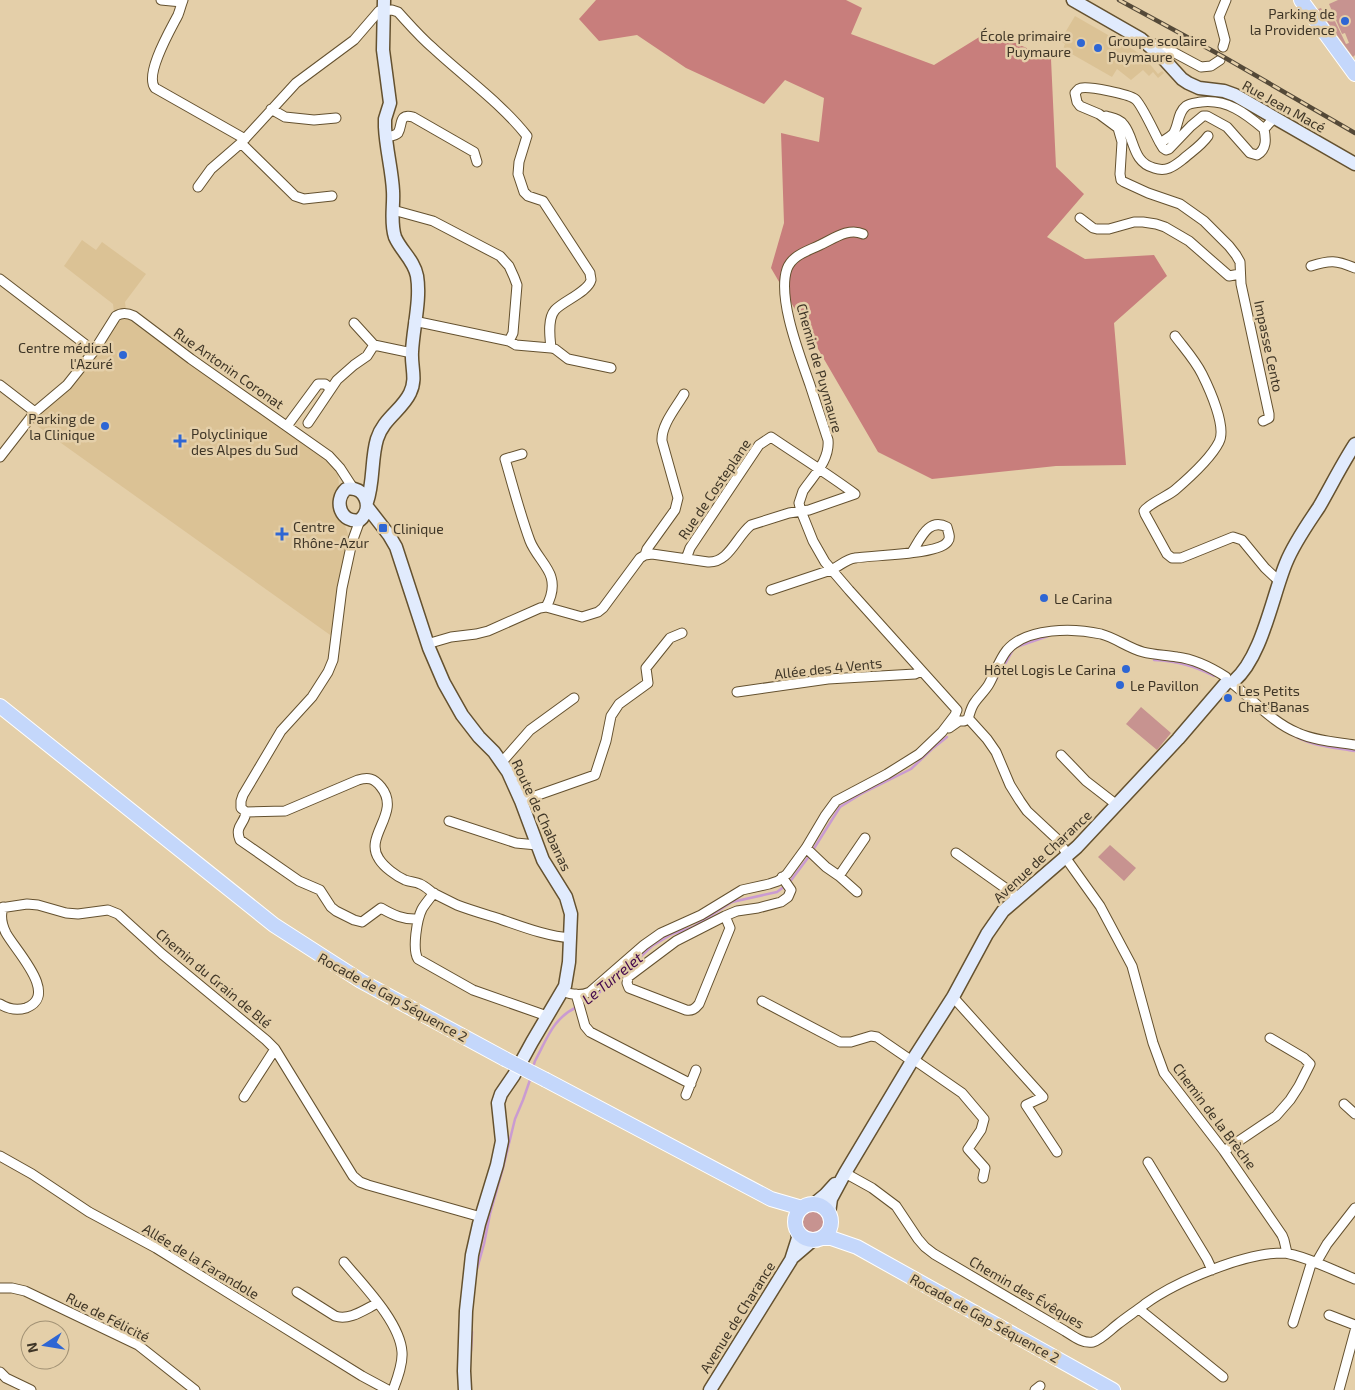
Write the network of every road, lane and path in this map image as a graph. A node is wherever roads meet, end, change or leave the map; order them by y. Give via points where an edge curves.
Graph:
1 (161, 0) edge
2 (1072, 0) edge
3 (1226, 0) edge
4 (1301, 0) edge
5 (182, 1) edge
6 (384, 5) edge
7 (1151, 47) junction
8 (1223, 47) dead end
9 (1220, 60) dead end
10 (1355, 74) edge
11 (271, 109) junction
12 (1254, 112) junction
13 (1099, 114) junction
14 (1275, 117) junction
15 (336, 118) dead end
16 (1264, 129) junction
17 (1208, 136) dead end
18 (386, 137) junction
19 (243, 141) junction
20 (1160, 143) junction
21 (477, 162) dead end
22 (1355, 164) edge
23 (198, 187) dead end
24 (332, 196) dead end
25 (393, 210) junction
26 (1080, 218) dead end
27 (863, 234) dead end
28 (1310, 266) dead end
29 (1355, 268) edge
30 (1240, 274) junction
31 (0, 279) edge
32 (414, 321) junction
33 (354, 323) dead end
34 (1175, 336) dead end
35 (509, 341) junction
36 (374, 345) junction
37 (551, 348) junction
38 (94, 351) junction
39 (412, 353) junction
40 (611, 368) dead end
41 (0, 385) edge
42 (331, 389) junction
43 (684, 394) dead end
44 (35, 412) junction
45 (1263, 421) dead end
46 (308, 423) dead end
47 (287, 426) junction
48 (1355, 444) edge
49 (522, 454) dead end
50 (0, 457) edge
51 (820, 468) junction
52 (372, 479) junction
53 (351, 491) junction
54 (801, 511) junction
55 (364, 512) junction
56 (346, 518) junction
57 (352, 542) junction
58 (912, 552) dead end
59 (645, 555) junction
60 (686, 559) junction
61 (831, 570) junction
62 (1280, 581) junction
63 (771, 590) dead end
64 (546, 607) junction
65 (682, 633) dead end
66 (427, 644) junction
67 (921, 671) junction
68 (1230, 680) junction
69 (737, 692) dead end
70 (574, 698) dead end
71 (0, 706) edge
72 (962, 714) junction
73 (1355, 746) edge
74 (1061, 755) dead end
75 (502, 762) junction
76 (521, 801) junction
77 (1117, 805) junction
78 (243, 808) junction
79 (449, 821) dead end
80 (865, 838) dead end
81 (537, 846) junction
82 (809, 851) junction
83 (956, 852) dead end
84 (1066, 856) junction
85 (839, 876) junction
86 (783, 879) junction
87 (858, 892) dead end
88 (434, 893) junction
89 (1018, 897) junction
90 (1, 907) edge
91 (725, 916) junction
92 (418, 919) junction
93 (571, 938) junction
94 (562, 992) junction
95 (953, 997) junction
96 (762, 1001) dead end
97 (578, 1002) junction
98 (0, 1004) edge
99 (547, 1016) junction
100 (1270, 1038) dead end
101 (275, 1049) junction
102 (912, 1060) junction
103 (696, 1070) dead end
104 (691, 1084) junction
105 (686, 1095) dead end
106 (244, 1097) dead end
107 (1344, 1104) dead end
108 (1355, 1114) edge
109 (1224, 1151) junction
110 (1058, 1152) dead end
111 (0, 1156) edge
112 (1148, 1162) dead end
113 (845, 1173) junction
114 (983, 1178) dead end
115 (771, 1199) junction
116 (808, 1206) junction
117 (1355, 1208) edge
118 (481, 1217) junction
119 (830, 1218) junction
120 (796, 1226) junction
121 (817, 1239) junction
122 (857, 1247) junction
123 (1287, 1253) junction
124 (790, 1260) junction
125 (344, 1262) dead end
126 (1314, 1262) junction
127 (1212, 1270) junction
128 (1355, 1279) edge
129 (0, 1288) edge
130 (297, 1292) dead end
131 (378, 1303) junction
132 (1139, 1309) junction
133 (1329, 1315) dead end
134 (1293, 1322) dead end
135 (1355, 1325) edge
136 (1355, 1334) edge
137 (0, 1372) edge
138 (1223, 1377) dead end
139 (31, 1390) edge
140 (195, 1390) edge
141 (388, 1390) edge
142 (394, 1390) edge
143 (465, 1390) edge
144 (710, 1390) edge
145 (1112, 1390) edge
146 (1339, 1390) edge

1 - 5 street
2 - 7 street, Rue Jean Macé
3 - 8 street via 1219,17 1225,40
4 - 10 main road
5 - 19 street via 155,64 152,86
6 - 11 street via 354,40 296,83
6 - 18 street via 383,50 390,103 385,119
6 - 37 street via 398,12 527,136 518,174 524,192 543,201 591,279 585,289 554,311
7 - 9 street via 1160,45 1201,67 1211,66
7 - 12 street, Rue Jean Macé via 1188,83 1235,95
11 - 15 street via 285,117
11 - 19 street
12 - 14 street, Rue Jean Macé
12 - 16 street
12 - 20 street via 1221,102 1192,103 1181,112 1172,135
13 - 17 street via 1124,125 1140,159 1158,170 1173,168 1203,144
13 - 20 street via 1080,106 1075,93 1082,88 1090,88 1126,94 1135,99
13 - 30 street via 1121,134 1121,180 1180,204 1204,221 1236,255
14 - 16 street
14 - 22 street, Rue Jean Macé
16 - 20 street via 1266,143 1257,155 1250,153 1227,126 1207,116 1191,126 1169,149
18 - 21 street via 398,132 405,117 414,117 474,152
18 - 25 street
19 - 23 street via 211,169
19 - 24 street via 295,196 304,200
25 - 32 street via 396,237 417,277
25 - 35 street via 433,222 500,256 517,285 513,333
26 - 30 street via 1093,228 1103,230 1138,222 1156,224 1189,241 1229,276
27 - 51 street, Chemin de Puymaure via 855,231 844,234 798,256 786,276 791,327 828,440 827,454
28 - 29 street via 1332,261
30 - 45 street, Impasse Cento via 1269,414 1269,418
31 - 38 street
32 - 35 street
32 - 39 street
33 - 36 street
34 - 62 street via 1205,381 1218,412 1222,429 1220,441 1183,483 1147,507 1145,514 1170,557 1181,558 1233,537 1238,538
35 - 37 street
36 - 39 street
36 - 42 street via 367,356 337,380
37 - 40 street via 568,359
38 - 44 street via 67,385
38 - 47 street, Rue Antonin Coronat via 116,316 124,313 134,316
39 - 52 street via 412,388 379,434
41 - 44 street
42 - 46 street
42 - 47 street via 325,384 318,384
43 - 59 street via 662,435 678,504
44 - 50 street
47 - 53 street, Rue Antonin Coronat via 329,456 340,468
48 - 62 street, Avenue de Charance via 1295,543
49 - 64 street via 505,459 530,540 551,577 552,591
51 - 54 street, Chemin de Puymaure via 801,496
51 - 54 street via 855,494
51 - 60 street, Rue de Costeplane via 771,437 759,445 690,548
52 - 53 street
52 - 55 street
53 - 55 street via 364,497
53 - 56 street via 340,499
54 - 60 street via 751,525 721,560
54 - 61 street via 818,552
55 - 56 street via 352,521
55 - 57 street
55 - 66 street, Route de Chabanas via 393,541
56 - 57 street
57 - 78 street via 342,588 333,660 312,697 281,731 243,795
58 - 61 street via 854,558
59 - 60 street
59 - 64 street via 598,612 582,617
61 - 63 street
61 - 67 street
62 - 68 street, Avenue de Charance via 1257,648 1244,671
64 - 66 street via 488,631
65 - 76 street via 670,638 646,668 648,682 619,704 611,716 594,775
66 - 75 street, Route de Chabanas via 462,715
67 - 69 street, Allée des 4 Vents via 828,679
67 - 72 street
68 - 72 street via 1210,668 1180,657 1138,651 1103,634 1053,630 1016,642 1002,658 985,690
68 - 73 street via 1272,717 1296,732
68 - 77 street, Avenue de Charance
70 - 75 street via 530,730
71 - 115 main road, Rocade de Gap Séquence 2, bridge via 274,925 361,982
72 - 82 street via 905,763 836,801 824,816
72 - 84 street, Chemin de la Brèche via 996,752 1010,785 1027,812 1057,839
74 - 77 street via 1086,781
75 - 76 street, Route de Chabanas
76 - 81 street, Route de Chabanas
77 - 84 street, Avenue de Charance
78 - 88 street via 285,811 358,780 374,779 384,790 388,806 376,840 378,858 391,871
78 - 92 street via 246,816 238,828 240,840 299,881 320,890 336,911 362,922 381,908 409,920
79 - 81 street via 516,843
80 - 85 street
81 - 93 street, Route de Chabanas via 566,898 570,909
82 - 85 street
82 - 86 street
83 - 89 street
84 - 89 street, Avenue de Charance
84 - 109 street, Chemin de la Brèche via 1100,906 1132,966 1164,1074
85 - 87 street
86 - 91 street via 790,894 781,902
86 - 97 street via 742,890 701,915 661,933
88 - 92 street
88 - 93 street via 459,906 544,934
89 - 95 street, Avenue de Charance via 1003,911 988,934
90 - 98 street, Chemin du Grain de Blé via 6,932 36,977 38,996 28,1007 20,1010
90 - 101 street, Chemin du Grain de Blé via 27,904 66,913 108,910 118,914
91 - 91 street via 676,941 628,977 629,988 686,1010 695,1009 730,928
92 - 99 street via 415,949 418,959 474,990
93 - 94 street, Route de Chabanas
94 - 97 street
94 - 99 street, Route de Chabanas
95 - 102 street, Avenue de Charance
95 - 110 street via 1043,1097 1026,1105
96 - 102 street via 840,1042 877,1037
97 - 104 street via 590,1032
99 - 118 street, Route de Chabanas via 498,1103 502,1141
100 - 109 street via 1304,1058 1310,1064 1308,1070 1276,1116
101 - 106 street
101 - 118 street, Chemin du Grain de Blé via 353,1176 360,1182
102 - 113 street, Avenue de Charance
102 - 114 street via 962,1093 984,1120 968,1149 985,1168
103 - 104 street
104 - 105 street
107 - 108 street
109 - 123 street, Chemin de la Brèche via 1282,1236
111 - 141 street, Allée de la Farandole
112 - 127 street
113 - 116 street, Avenue de Charance via 825,1195
113 - 119 street, Avenue de Charance via 832,1200
113 - 132 street, Chemin des Évêques via 896,1206 918,1239 934,1254 1079,1339 1086,1342 1099,1340
115 - 116 main road, Rocade de Gap Séquence 2
115 - 120 main road, Rocade de Gap Séquence 2
116 - 119 main road via 823,1207
116 - 120 main road via 798,1212
117 - 126 street
118 - 143 street, Route de Chabanas via 472,1256 466,1310
119 - 121 main road via 828,1232
119 - 122 main road, Rocade de Gap Séquence 2
120 - 121 main road via 804,1237
120 - 124 street, Avenue de Charance via 798,1238
121 - 122 main road, Rocade de Gap Séquence 2 via 831,1238
121 - 124 street, Avenue de Charance
122 - 145 main road, Rocade de Gap Séquence 2
123 - 126 street, Chemin des Évêques
123 - 127 street, Chemin des Évêques via 1255,1256
124 - 144 street, Avenue de Charance
125 - 131 street
126 - 128 street, Chemin des Évêques
126 - 134 street
127 - 132 street, Chemin des Évêques via 1171,1287
129 - 140 street, Rue de Félicité via 26,1291 138,1345
130 - 131 street via 341,1318
131 - 142 street via 394,1328 403,1353
132 - 138 street
133 - 135 street
136 - 146 street
137 - 139 street

